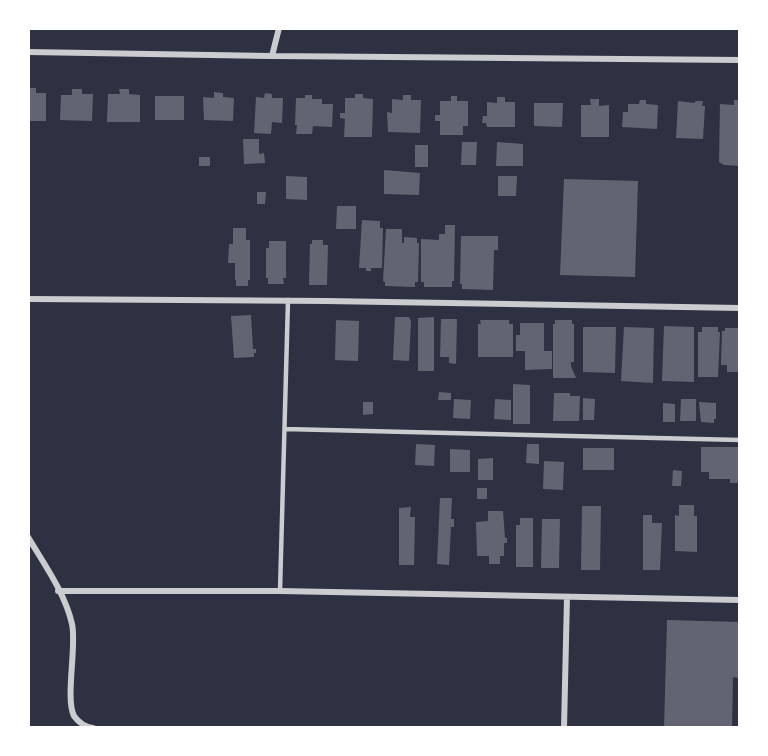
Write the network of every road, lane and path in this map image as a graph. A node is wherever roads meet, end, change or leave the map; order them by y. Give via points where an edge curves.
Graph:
1 (279, 28) edge
2 (28, 52) edge
3 (272, 56) junction
4 (740, 60) edge
5 (28, 298) edge
6 (288, 300) junction
7 (740, 308) edge
8 (285, 429) junction
9 (740, 440) edge
10 (28, 537) edge
11 (58, 591) junction
12 (280, 591) junction
13 (567, 597) junction
14 (740, 600) edge
15 (85, 727) edge
16 (93, 728) edge
17 (564, 728) edge

1 - 3 street
2 - 3 street
3 - 4 street
5 - 6 street
6 - 7 street
6 - 8 lane
8 - 9 lane
8 - 12 lane
10 - 11 street
11 - 12 street
11 - 15 street via 72,625 74,715
12 - 13 street
13 - 14 street
13 - 17 street
15 - 16 street

